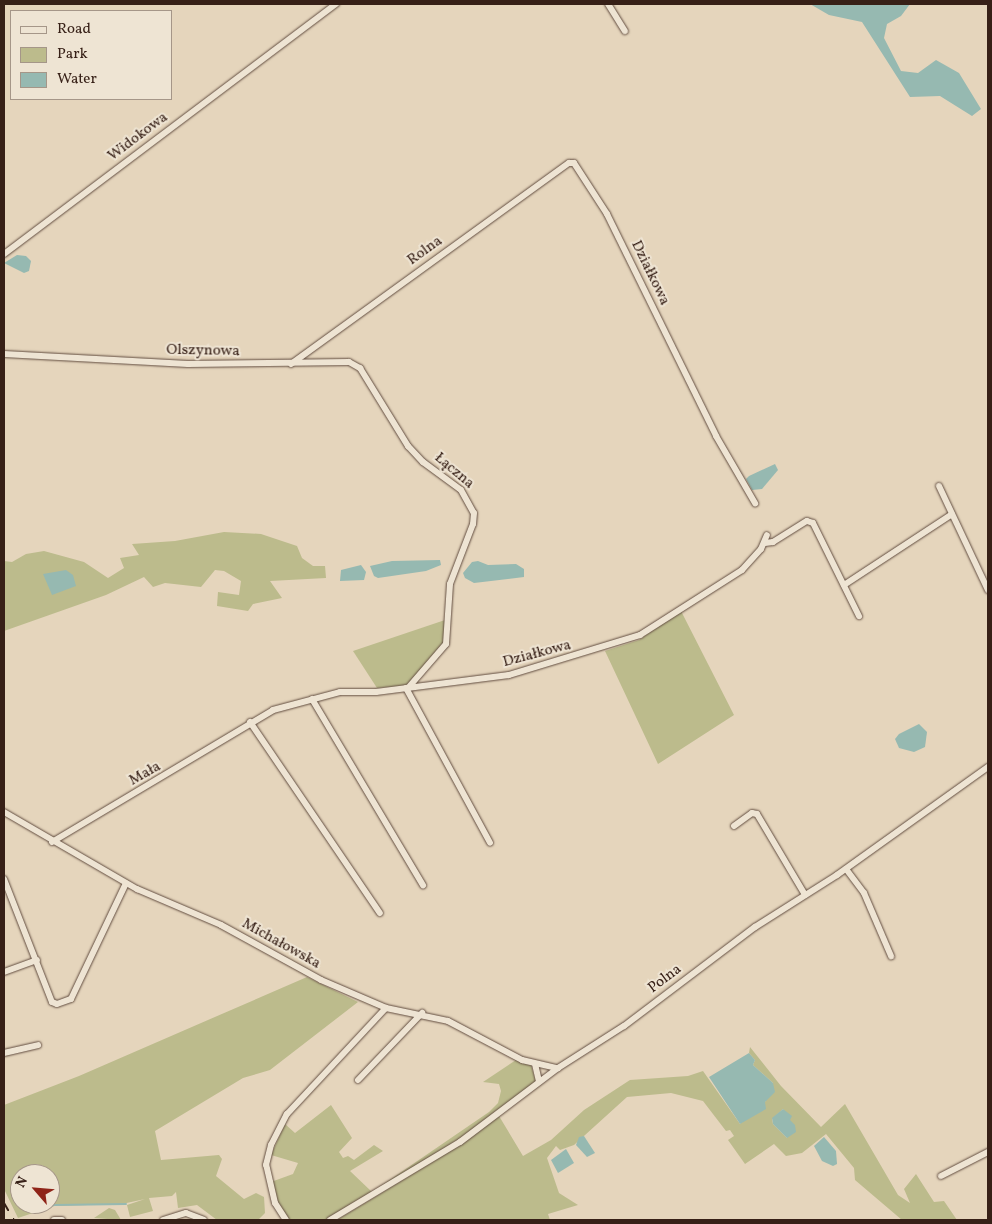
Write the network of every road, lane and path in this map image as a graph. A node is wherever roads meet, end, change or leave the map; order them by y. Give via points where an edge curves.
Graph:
1 (336, 4) edge
2 (608, 4) edge
3 (625, 31) dead end
4 (574, 162) joint
5 (4, 254) edge
6 (4, 354) edge
7 (292, 364) junction
8 (357, 365) joint
9 (939, 486) dead end
10 (755, 503) dead end
11 (952, 514) junction
12 (767, 535) dead end
13 (765, 543) junction
14 (844, 585) junction
15 (988, 590) edge
16 (859, 616) dead end
17 (407, 688) junction
18 (312, 699) junction
19 (250, 722) junction
20 (988, 767) edge
21 (4, 812) edge
22 (734, 826) dead end
23 (52, 842) junction
24 (490, 843) dead end
25 (846, 869) junction
26 (4, 879) edge
27 (126, 883) junction
28 (423, 885) dead end
29 (806, 895) junction
30 (380, 913) dead end
31 (891, 956) dead end
32 (37, 960) junction
33 (4, 972) edge
34 (386, 1008) junction
35 (422, 1014) junction
36 (38, 1045) dead end
37 (4, 1053) edge
38 (535, 1064) junction
39 (558, 1068) junction
40 (358, 1080) dead end
41 (539, 1082) junction
42 (988, 1152) edge
43 (941, 1176) dead end
44 (192, 1219) edge
45 (54, 1220) edge
46 (62, 1220) edge
47 (162, 1220) edge
48 (204, 1220) edge
49 (286, 1220) edge
50 (330, 1220) edge

1 - 5 street, Widokowa
2 - 3 street
4 - 7 street, Rolna via 569,162
4 - 10 street, Działkowa via 607,214 716,436
6 - 7 street, Olszynowa via 164,363
7 - 8 street, Olszynowa
8 - 17 street, Łączna via 408,446 423,462 462,490 474,513 473,524 450,584 446,644
9 - 11 street
11 - 14 street
11 - 15 street
12 - 13 street, Działkowa
13 - 14 street via 773,542 807,521 813,523
13 - 17 street, Działkowa via 742,570 628,640 526,672
14 - 16 street
17 - 18 street, Działkowa via 340,692
17 - 24 street
18 - 19 street, Działkowa via 273,710
18 - 28 street
19 - 23 street, Mała via 173,772 63,832
19 - 30 street
20 - 25 street, Polna
21 - 23 street, Michałowska
22 - 29 street via 752,813 757,814
23 - 27 street, Michałowska
25 - 29 street, Polna
25 - 31 street via 864,893
26 - 32 street
27 - 32 street via 71,1000 64,1004 52,1002
27 - 34 street, Michałowska via 163,903 221,925 311,975
29 - 39 street, Polna via 755,927 624,1026
32 - 33 street
34 - 35 street, Michałowska
34 - 49 street via 287,1114 271,1145 266,1165 275,1203
35 - 38 street, Michałowska via 448,1021
35 - 40 street
36 - 37 street
38 - 39 street, Michałowska
38 - 41 street
39 - 41 street, Polna
41 - 50 street, Polna via 460,1142
42 - 43 street
44 - 47 street via 181,1215
44 - 48 street
45 - 46 street

